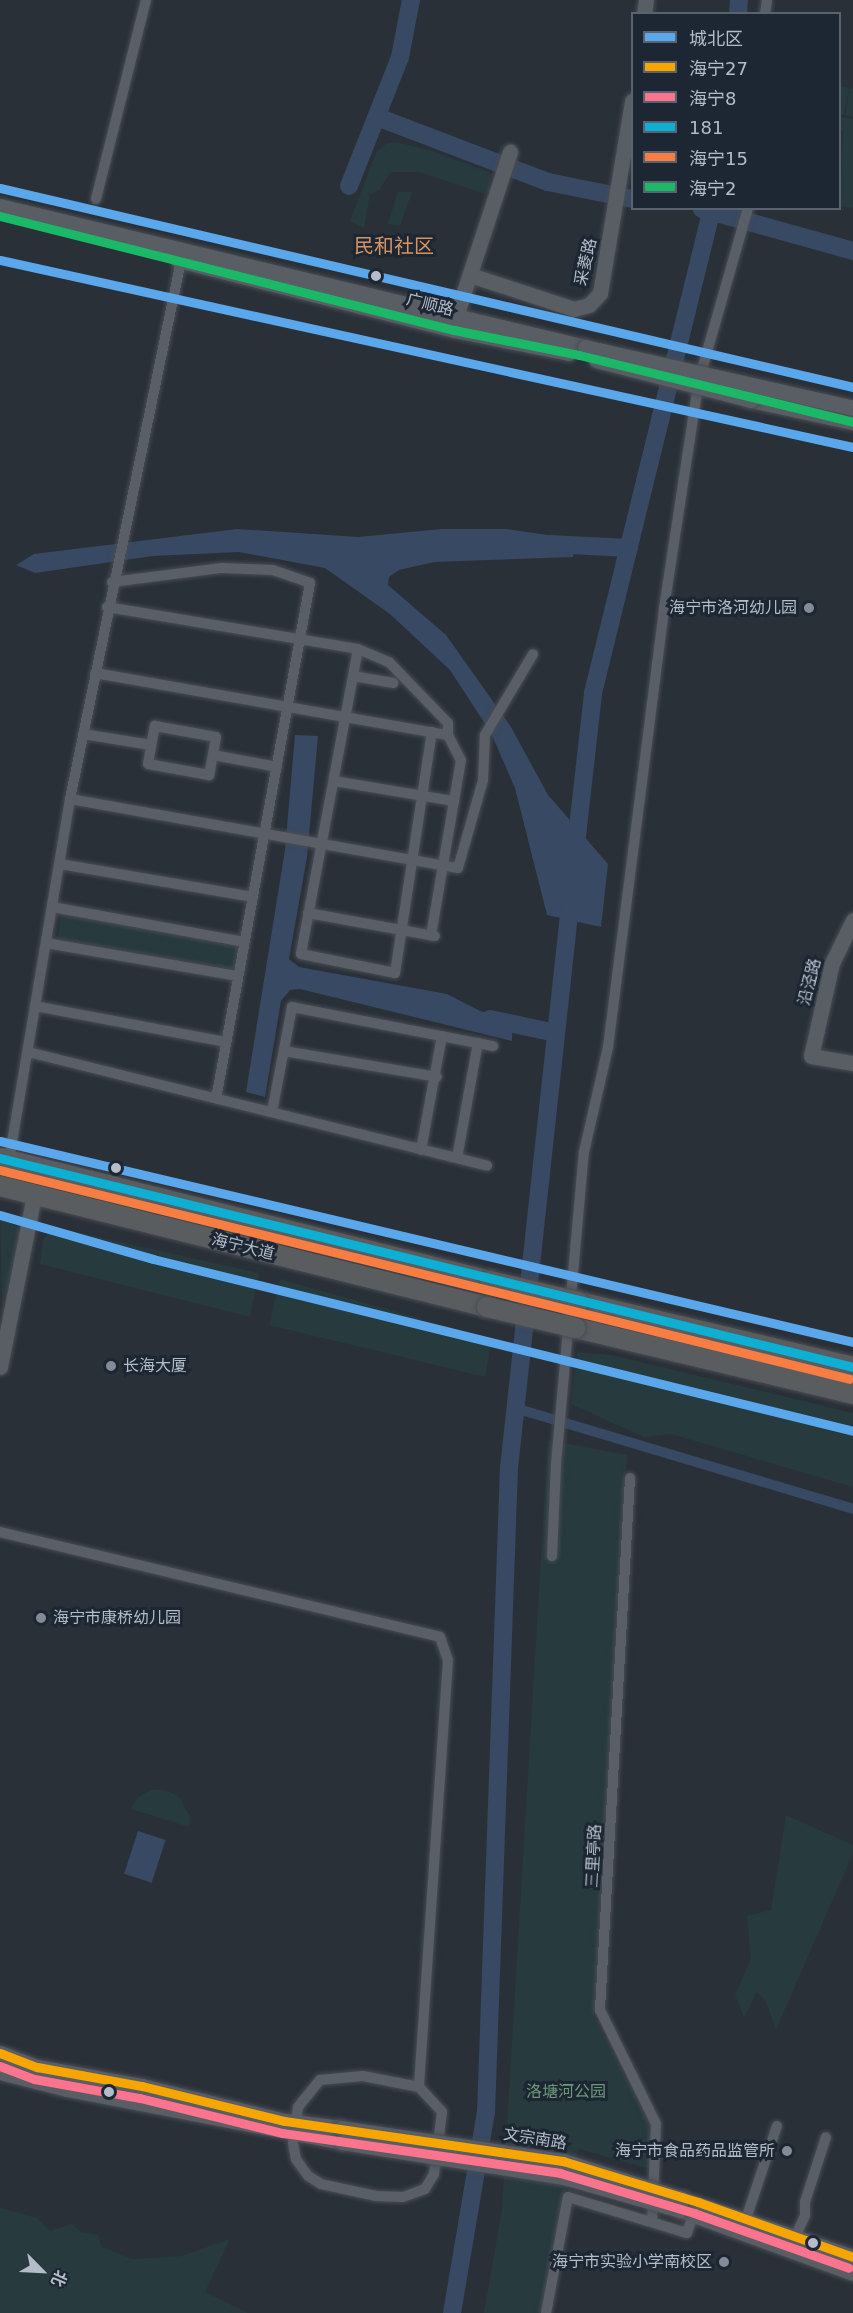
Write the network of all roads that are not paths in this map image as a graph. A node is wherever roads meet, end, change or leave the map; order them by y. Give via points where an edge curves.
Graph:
1 (146, 0) edge
2 (631, 115) edge
3 (510, 152) dead end
4 (96, 199) dead end
5 (0, 206) edge
6 (748, 210) edge
7 (0, 216) edge
8 (182, 255) junction
9 (470, 275) junction
10 (456, 316) junction
11 (582, 351) junction
12 (853, 408) edge
13 (853, 422) edge
14 (113, 578) junction
15 (107, 607) junction
16 (300, 639) junction
17 (358, 649) junction
18 (533, 654) dead end
19 (95, 673) junction
20 (353, 676) junction
21 (393, 683) dead end
22 (288, 707) junction
23 (345, 717) junction
24 (432, 732) junction
25 (83, 734) junction
26 (448, 735) junction
27 (151, 745) junction
28 (213, 755) junction
29 (277, 767) junction
30 (334, 781) junction
31 (422, 796) junction
32 (70, 799) junction
33 (454, 801) junction
34 (269, 835) junction
35 (321, 844) junction
36 (412, 860) junction
37 (60, 864) junction
38 (444, 865) junction
39 (253, 897) junction
40 (52, 907) junction
41 (308, 913) junction
42 (853, 920) edge
43 (401, 929) junction
44 (244, 942) junction
45 (46, 943) junction
46 (238, 976) junction
47 (35, 1006) junction
48 (442, 1036) junction
49 (226, 1042) junction
50 (478, 1043) junction
51 (493, 1046) dead end
52 (284, 1051) junction
53 (28, 1052) junction
54 (853, 1063) edge
55 (434, 1077) junction
56 (216, 1099) junction
57 (272, 1112) junction
58 (421, 1150) junction
59 (457, 1158) junction
60 (5, 1159) edge
61 (487, 1166) dead end
62 (0, 1186) edge
63 (34, 1195) junction
64 (0, 1367) edge
65 (853, 1367) edge
66 (853, 1394) edge
67 (630, 1479) dead end
68 (0, 1532) edge
69 (552, 1556) dead end
70 (0, 2054) edge
71 (0, 2072) edge
72 (419, 2087) junction
73 (777, 2126) dead end
74 (294, 2128) junction
75 (826, 2137) dead end
76 (688, 2206) junction
77 (746, 2219) junction
78 (652, 2222) junction
79 (795, 2237) junction
80 (853, 2258) edge
81 (853, 2273) edge
82 (546, 2313) edge

1 - 4 street
2 - 9 main road, 采菱路 via 600,293 589,305 574,309
3 - 9 main road
5 - 8 main road, 广顺路
6 - 69 street via 699,380 666,597 608,1047 584,1152
7 - 8 main road, 广顺路
8 - 10 main road, 广顺路
8 - 11 main road, 广顺路 via 454,330
8 - 14 street
9 - 10 main road
10 - 11 main road, 广顺路
11 - 12 main road, bridge
11 - 13 main road, 广顺路, bridge via 752,400
14 - 15 street
14 - 16 street via 222,568 273,570 310,583
15 - 16 street
15 - 19 street
16 - 17 street
16 - 22 street
17 - 20 street
17 - 26 street via 389,662 448,723
18 - 38 street via 485,735 483,780 458,868
19 - 22 street
19 - 25 street
20 - 21 street
20 - 23 street
22 - 23 street
22 - 29 street
23 - 24 street
23 - 30 street
24 - 26 street
24 - 31 street
25 - 27 street
25 - 32 street
26 - 33 street via 461,760
27 - 28 street via 155,726 216,737
27 - 28 street via 148,764 209,775
28 - 29 street
29 - 34 street
30 - 31 street
30 - 35 street
31 - 33 street
31 - 36 street
32 - 34 street
32 - 37 street
33 - 38 street
34 - 35 street
34 - 39 street
35 - 36 street
35 - 41 street
36 - 38 street
36 - 43 street
37 - 39 street
37 - 40 street
38 - 43 street via 433,935
39 - 44 street
40 - 44 street
40 - 45 street
41 - 43 street
41 - 43 street via 301,954 395,973
42 - 54 main road, 沿泾路 via 832,963 811,1056
44 - 46 street
45 - 46 street
45 - 47 street
46 - 49 street
47 - 49 street
47 - 53 street
48 - 50 street
48 - 52 street via 292,1007
48 - 55 street
49 - 56 street
50 - 51 street
50 - 59 street
52 - 55 street
52 - 57 street
53 - 56 street
53 - 60 street
55 - 58 street
56 - 57 street
57 - 58 street
58 - 59 street
59 - 61 street
60 - 65 highway, 海宁大道, bridge
62 - 63 highway, 海宁大道
63 - 64 main road
63 - 66 highway, 海宁大道, bridge
67 - 78 street, 三里亭路 via 600,2010 656,2124
68 - 72 street via 441,1637 448,1660
70 - 74 main road via 37,2067 142,2086
71 - 74 main road
72 - 74 street via 363,2076 320,2080 305,2095
72 - 74 street via 442,2112 434,2174 425,2189 403,2197 376,2196 321,2184 296,2159
73 - 77 street
74 - 76 main road, 文宗南路, bridge via 563,2161
75 - 79 street via 805,2202 805,2216
76 - 77 main road, 文宗南路
76 - 78 street via 687,2232
76 - 81 main road
77 - 79 main road, 文宗南路
78 - 82 street via 568,2197
79 - 80 main road, 文宗南路

